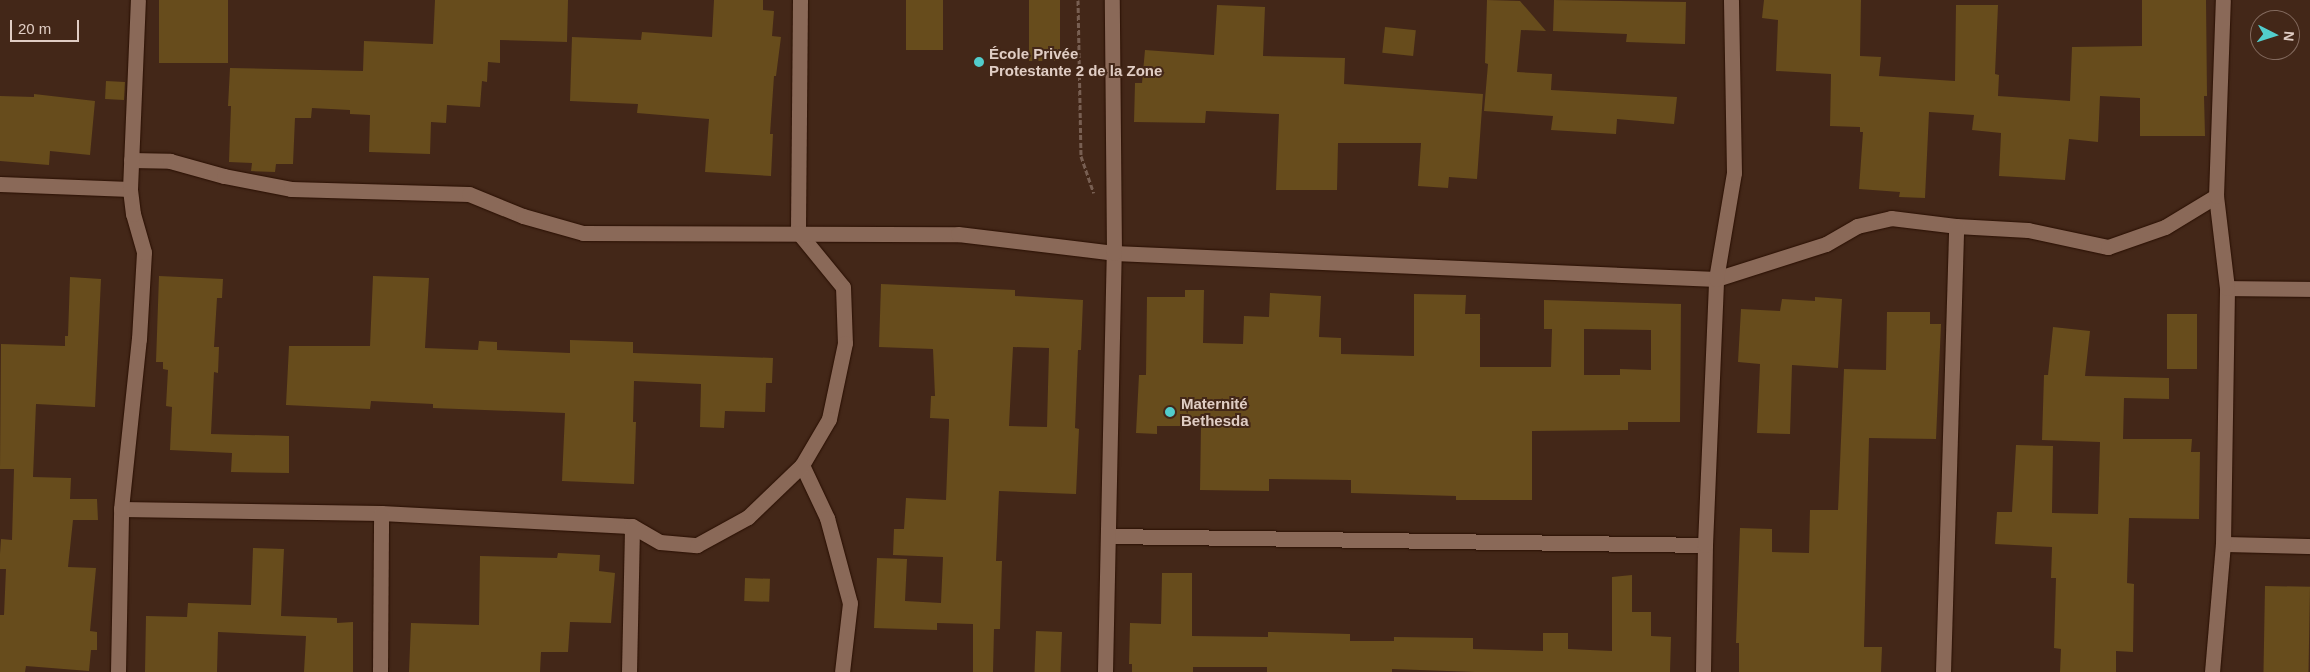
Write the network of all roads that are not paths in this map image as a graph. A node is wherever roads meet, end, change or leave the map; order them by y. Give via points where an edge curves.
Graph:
1 (138, 0) edge
2 (800, 0) edge
3 (1112, 0) edge
4 (1731, 0) edge
5 (2223, 0) edge
6 (131, 160) junction
7 (0, 184) edge
8 (130, 188) junction
9 (2216, 196) junction
10 (1956, 226) junction
11 (798, 232) junction
12 (1114, 253) junction
13 (1716, 279) junction
14 (2227, 288) junction
15 (2310, 290) edge
16 (802, 464) junction
17 (121, 509) junction
18 (381, 514) junction
19 (632, 526) junction
20 (1108, 536) junction
21 (2224, 544) junction
22 (1704, 546) junction
23 (2310, 546) edge
24 (118, 672) edge
25 (380, 672) edge
26 (629, 672) edge
27 (842, 672) edge
28 (1106, 672) edge
29 (1703, 672) edge
30 (1943, 672) edge
31 (2212, 672) edge

1 - 6 street
2 - 11 street
3 - 12 street
4 - 13 street via 1734,173
5 - 9 street
6 - 8 street
6 - 11 street via 170,161 291,189 469,194 523,216 583,233
7 - 8 street
8 - 17 street via 133,214 144,252
9 - 10 street via 2165,228 2108,247 2028,230
9 - 14 street
10 - 13 street via 1891,218 1857,226 1826,244
10 - 30 street
11 - 12 street via 958,234
11 - 16 street via 843,287 845,343 829,419
12 - 13 street
12 - 20 street
13 - 22 street
14 - 15 street
14 - 21 street
16 - 19 street via 748,517 698,545 660,542
16 - 27 street via 827,518 850,603
17 - 18 street
17 - 24 street
18 - 19 street
18 - 25 street
19 - 26 street
20 - 22 street
20 - 28 street
21 - 23 street
21 - 31 street
22 - 29 street

